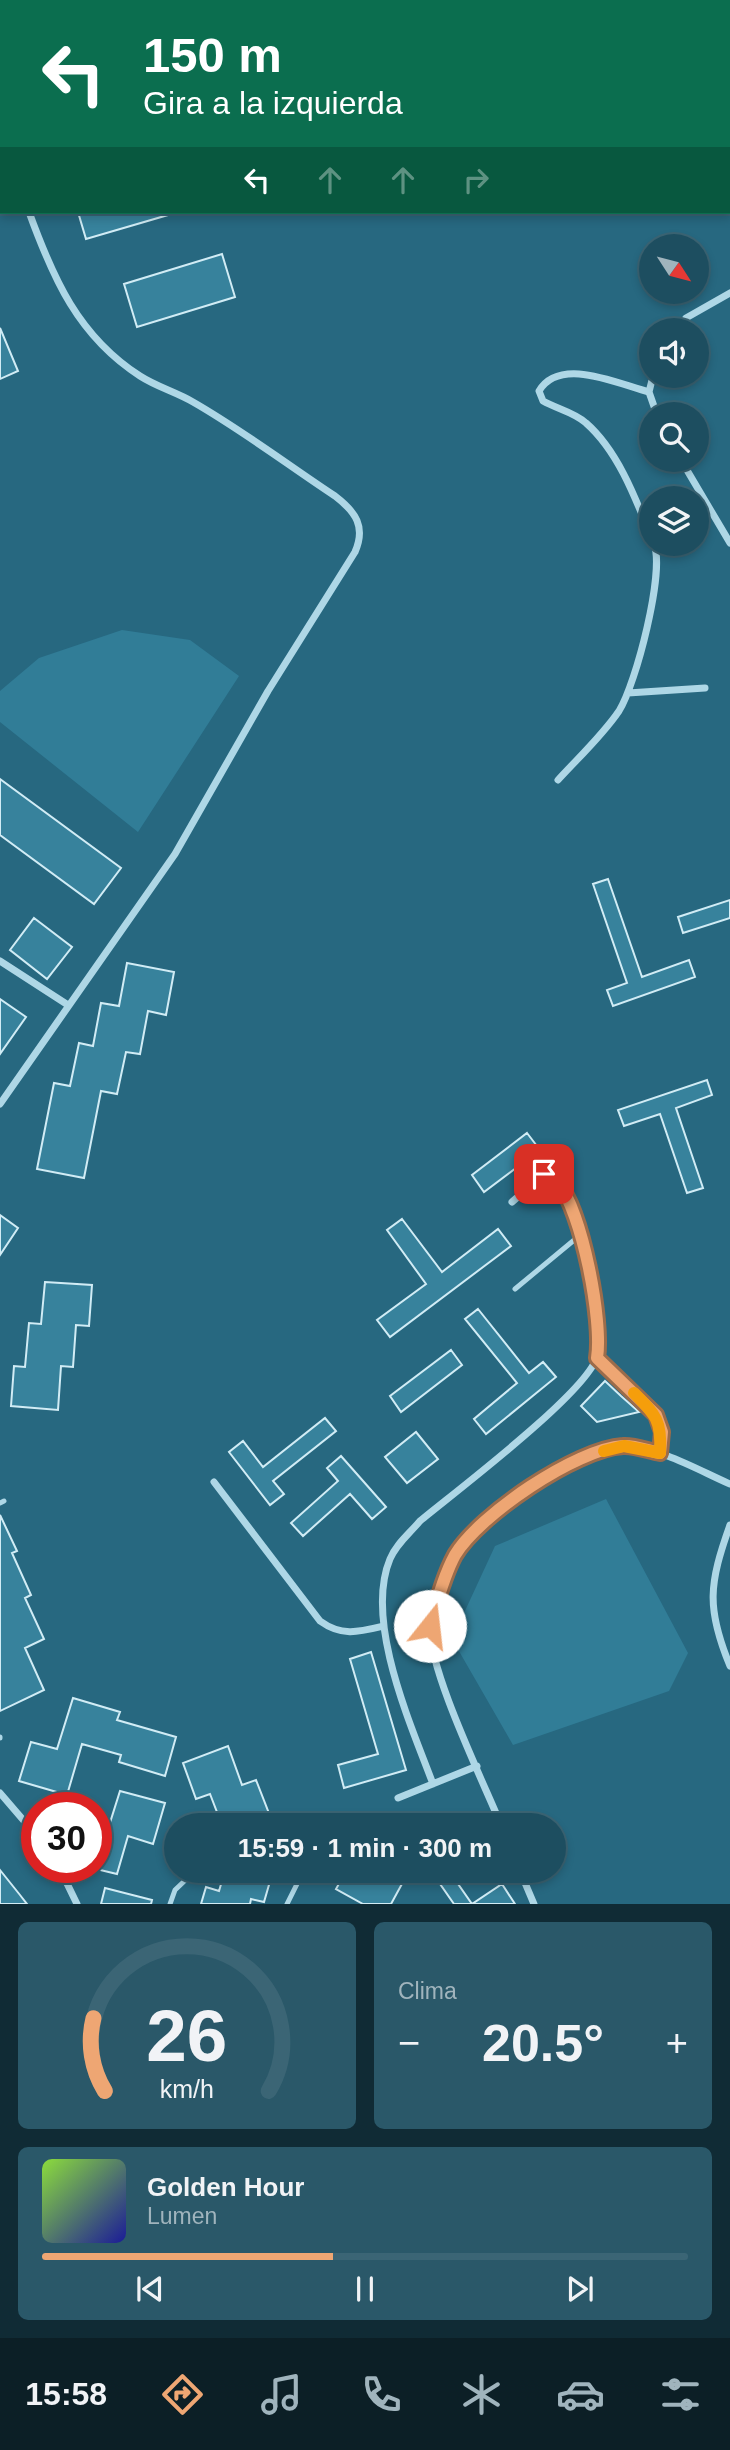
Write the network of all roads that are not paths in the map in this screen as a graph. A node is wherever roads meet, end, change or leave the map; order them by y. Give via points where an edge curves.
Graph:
1 (30, 214) edge
2 (730, 293) edge
3 (686, 318) edge
4 (650, 388) edge
5 (649, 392) junction
6 (652, 402) edge
7 (688, 472) edge
8 (639, 506) edge
9 (730, 543) edge
10 (656, 556) edge
11 (705, 688) dead end
12 (628, 693) junction
13 (558, 780) dead end
14 (0, 961) edge
15 (68, 1005) junction
16 (0, 1104) edge
17 (512, 1202) dead end
18 (579, 1236) junction
19 (515, 1289) dead end
20 (597, 1358) junction
21 (660, 1453) junction
22 (214, 1482) dead end
23 (730, 1484) edge
24 (730, 1525) edge
25 (384, 1626) junction
26 (730, 1666) edge
27 (477, 1766) junction
28 (433, 1784) junction
29 (0, 1793) edge
30 (398, 1798) dead end
31 (496, 1813) edge
32 (21, 1817) edge
33 (67, 1883) edge
34 (182, 1883) edge
35 (297, 1883) edge
36 (525, 1883) edge
37 (77, 1904) edge
38 (170, 1904) edge
39 (287, 1904) edge
40 (534, 1904) edge

1 - 15 street via 65,299 125,366 192,401 335,496 350,507 361,529 355,552 268,691 176,854
2 - 3 street
4 - 5 street
5 - 6 street
5 - 8 street via 565,373 546,380 539,391 543,401 586,423 606,444
7 - 9 street
10 - 12 street via 659,570
11 - 12 street
12 - 13 street via 597,738
14 - 15 street
15 - 16 street
17 - 18 street via 544,1174 557,1181
18 - 19 lane
18 - 20 street via 598,1317
20 - 21 street via 656,1415 662,1432
20 - 25 street via 574,1391 399,1544 390,1560
21 - 23 street
21 - 27 street via 624,1446 585,1457 538,1479 456,1554 430,1626 440,1675
22 - 25 street via 320,1621 345,1633
24 - 26 street via 712,1591 714,1626
25 - 28 street via 404,1707
27 - 28 street
27 - 31 street
28 - 30 street
29 - 32 street
33 - 37 street
34 - 38 lane
35 - 39 lane
36 - 40 street

